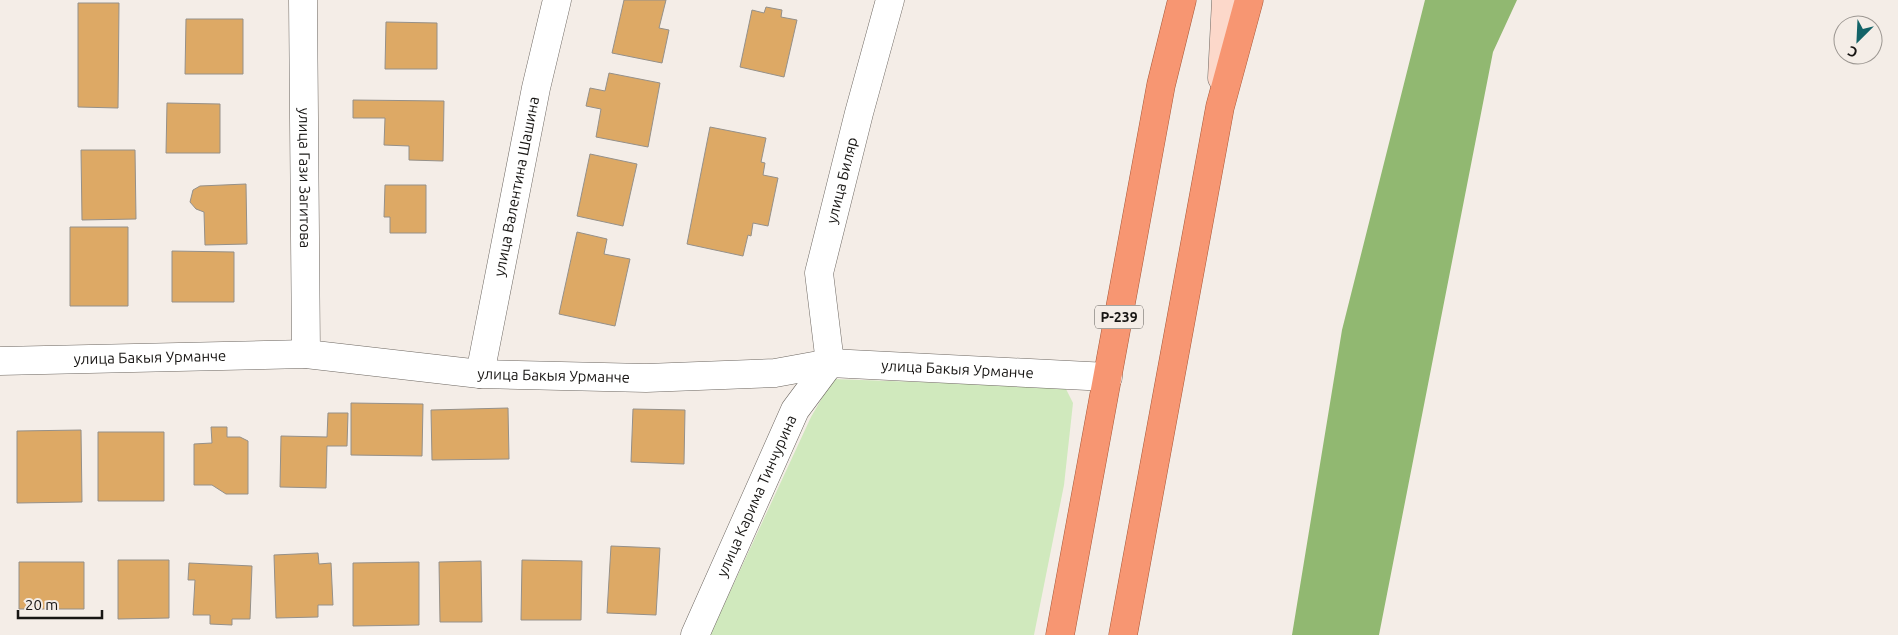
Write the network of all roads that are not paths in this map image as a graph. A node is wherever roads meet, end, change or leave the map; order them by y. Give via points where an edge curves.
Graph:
1 (303, 0) edge
2 (557, 0) edge
3 (890, 0) edge
4 (1182, 0) edge
5 (1226, 0) edge
6 (1249, 0) edge
7 (1220, 107) junction
8 (306, 354) junction
9 (0, 361) edge
10 (830, 363) junction
11 (480, 374) junction
12 (1108, 377) junction
13 (694, 635) edge
14 (1060, 635) edge
15 (1124, 635) edge

1 - 8 street, улица Гази Загитова
2 - 11 street, улица Валентина Шашина via 536,88
3 - 10 street, улица Биляр via 819,273
4 - 12 highway, Р-239 via 1161,85
5 - 7 main road
6 - 7 highway
7 - 15 highway
8 - 9 street, улица Бакыя Урманче
8 - 11 street, улица Бакыя Урманче
10 - 11 street, улица Бакыя Урманче via 775,373 646,378
10 - 12 street, улица Бакыя Урманче
10 - 13 street, улица Карима Тинчурина via 795,410
12 - 14 highway, Р-239

